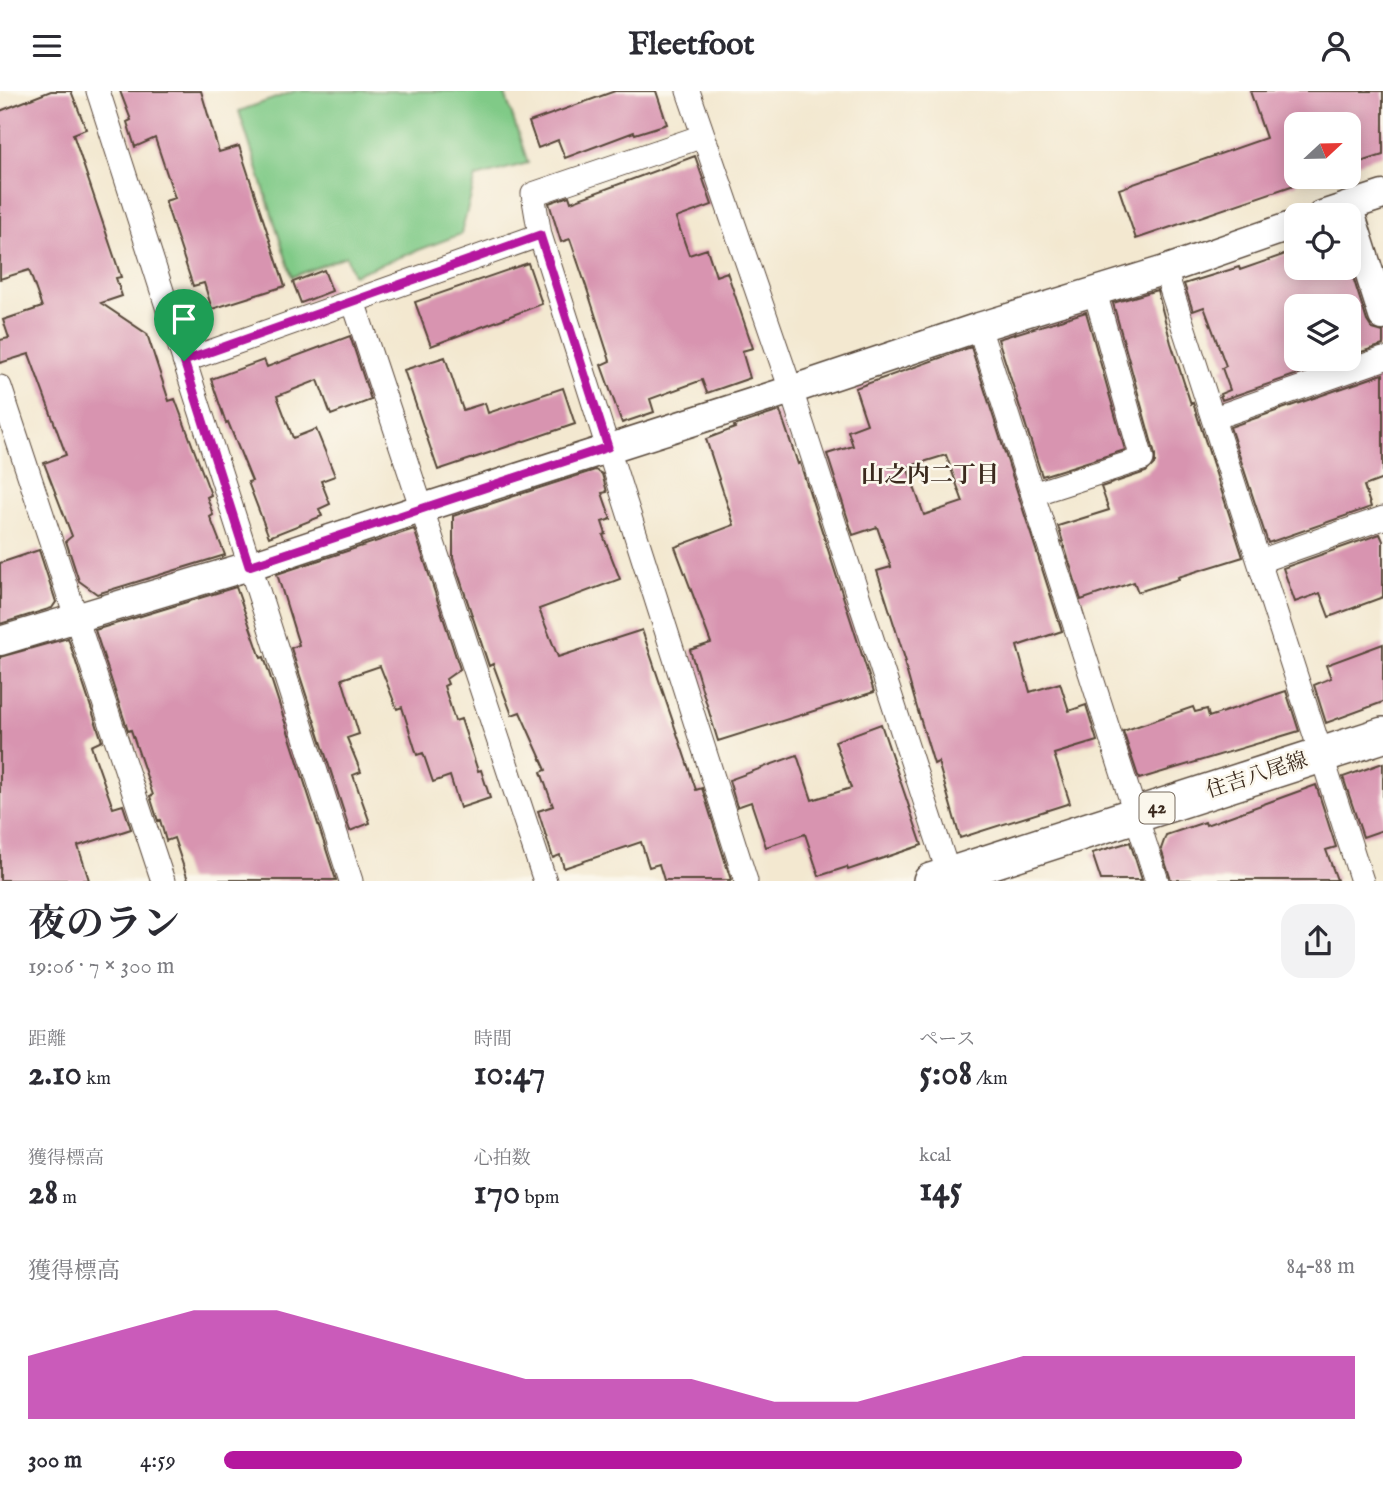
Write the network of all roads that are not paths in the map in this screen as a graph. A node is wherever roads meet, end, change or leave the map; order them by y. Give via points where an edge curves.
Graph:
1 (98, 91) edge
2 (688, 91) edge
3 (703, 136) junction
4 (1383, 195) edge
5 (1358, 203) edge
6 (1284, 229) edge
7 (540, 235) junction
8 (1361, 247) edge
9 (1166, 270) junction
10 (1095, 292) junction
11 (353, 301) junction
12 (1383, 316) edge
13 (979, 327) junction
14 (1383, 359) edge
15 (184, 361) junction
16 (0, 387) edge
17 (791, 390) junction
18 (1214, 418) junction
19 (608, 447) junction
20 (1033, 494) junction
21 (423, 508) junction
22 (1383, 518) edge
23 (1260, 561) junction
24 (249, 566) junction
25 (76, 617) junction
26 (0, 641) edge
27 (1383, 735) edge
28 (1322, 755) junction
29 (1136, 815) junction
30 (940, 878) edge
31 (163, 880) edge
32 (351, 880) edge
33 (545, 880) edge
34 (746, 880) edge
35 (1157, 880) edge
36 (1362, 880) edge

1 - 15 street
2 - 3 street
3 - 7 street via 533,194
3 - 17 street
4 - 5 street
6 - 9 street
7 - 11 street
7 - 19 street
8 - 12 street
9 - 10 street
9 - 18 street
10 - 13 street
10 - 20 street via 1142,459
11 - 15 street
11 - 21 street
13 - 17 street
13 - 20 street
14 - 18 street
15 - 24 street
16 - 25 street
17 - 19 street
17 - 30 street
18 - 23 street
19 - 21 street
19 - 34 street
20 - 29 street
21 - 24 street
21 - 33 street
22 - 23 street
23 - 28 street
24 - 25 street
24 - 32 street
25 - 26 street
25 - 31 street
27 - 28 main road, 住吉八尾線 / 42
28 - 29 main road, 住吉八尾線 / 42
28 - 36 street
29 - 30 main road, 住吉八尾線 / 42
29 - 35 street

